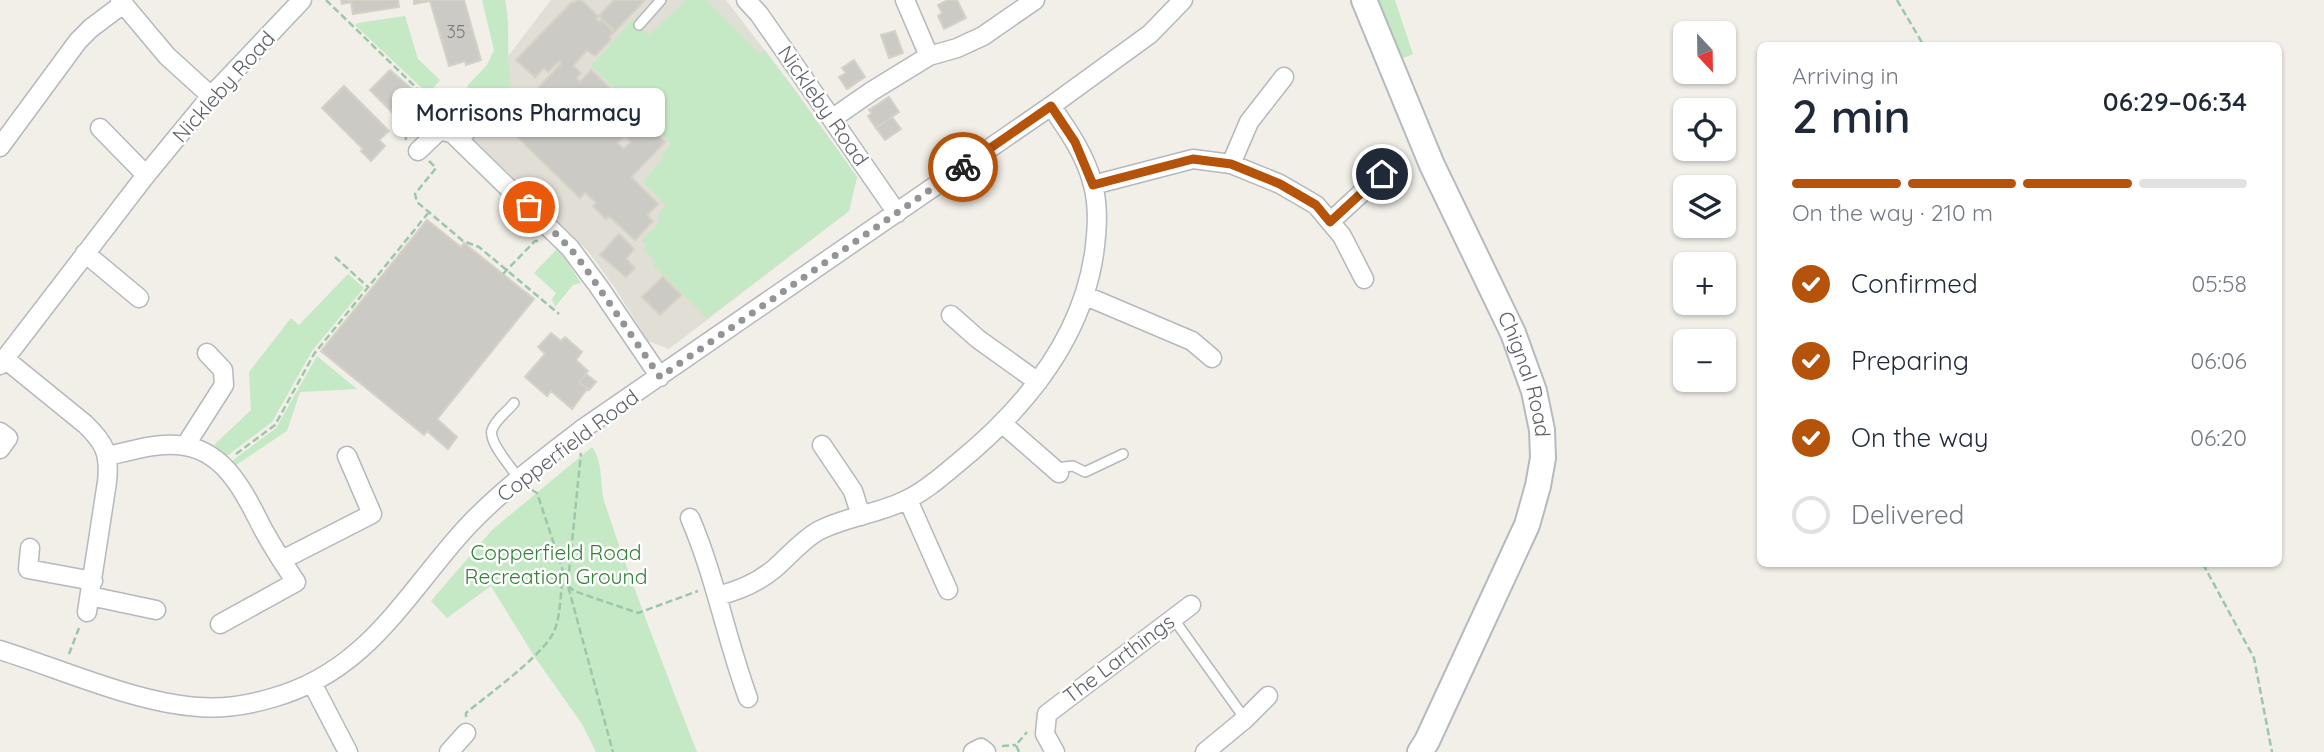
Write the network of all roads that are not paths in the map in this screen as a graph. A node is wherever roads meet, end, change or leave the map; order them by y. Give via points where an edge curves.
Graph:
1 (302, 0) edge
2 (661, 0) edge
3 (747, 0) edge
4 (905, 0) edge
5 (1035, 0) edge
6 (1183, 0) edge
7 (1364, 0) edge
8 (121, 2) edge
9 (639, 25) dead end
10 (929, 56) junction
11 (1284, 77) dead end
12 (211, 96) junction
13 (1051, 106) junction
14 (833, 118) junction
15 (100, 128) dead end
16 (493, 128) dead end
17 (462, 142) junction
18 (0, 147) edge
19 (418, 151) road end
20 (1374, 156) dead end
21 (1231, 164) junction
22 (146, 175) junction
23 (1093, 185) junction
24 (897, 213) junction
25 (1330, 222) junction
26 (85, 253) junction
27 (1364, 279) dead end
28 (1086, 296) junction
29 (139, 298) dead end
30 (951, 314) dead end
31 (207, 353) dead end
32 (1212, 358) dead end
33 (2, 362) edge
34 (660, 377) junction
35 (1038, 382) junction
36 (514, 403) dead end
37 (1003, 424) junction
38 (0, 432) edge
39 (822, 445) dead end
40 (185, 446) junction
41 (0, 449) edge
42 (1123, 454) dead end
43 (108, 456) junction
44 (347, 456) dead end
45 (1056, 471) joint
46 (519, 479) junction
47 (908, 500) junction
48 (862, 516) junction
49 (690, 518) dead end
50 (30, 548) dead end
51 (282, 560) junction
52 (948, 590) dead end
53 (716, 591) junction
54 (90, 596) junction
55 (1191, 605) dead end
56 (156, 610) dead end
57 (1173, 618) junction
58 (219, 624) dead end
59 (0, 650) edge
60 (312, 683) junction
61 (1268, 696) dead end
62 (748, 698) dead end
63 (1245, 719) junction
64 (466, 733) road end
65 (348, 752) edge
66 (449, 752) edge
67 (973, 752) edge
68 (986, 752) edge
69 (1055, 752) edge
70 (1205, 752) edge
71 (1420, 752) edge

1 - 12 street, Nickleby Road
2 - 9 lane
3 - 14 street, Nickleby Road
4 - 10 street
5 - 10 street via 983,36
6 - 13 street, Copperfield Road via 1150,34
7 - 71 street, Chignal Road via 1432,165 1513,333 1534,391 1542,430 1543,458 1527,525
8 - 12 street via 167,56
8 - 18 street via 78,41
10 - 14 street
11 - 21 street via 1250,122
12 - 22 street, Nickleby Road
13 - 23 street via 1075,142
13 - 24 street, Copperfield Road
14 - 24 street, Nickleby Road
15 - 22 street
16 - 17 lane via 475,130
17 - 19 street via 440,130
17 - 34 street via 558,235 600,287
20 - 25 street via 1382,174
21 - 23 street via 1193,159
21 - 25 street via 1316,205
22 - 26 street, Nickleby Road
23 - 28 street via 1097,236
24 - 34 street, Copperfield Road
25 - 27 street
26 - 29 street
26 - 33 street, Nickleby Road
28 - 32 street via 1192,341
28 - 35 street
30 - 35 street
31 - 40 street via 223,370 224,385
33 - 43 street via 85,424
34 - 46 street, Copperfield Road
35 - 37 street
36 - 46 lane via 491,435
37 - 45 street
37 - 47 street
38 - 41 street via 8,438
39 - 48 street via 853,491
40 - 43 street via 153,446
40 - 51 street via 214,458 239,483
42 - 45 lane via 1085,472 1073,466
43 - 54 street
44 - 51 street via 372,514
46 - 60 street, Copperfield Road via 466,529 376,637
47 - 48 street
47 - 52 street
48 - 53 street via 818,531 760,579 738,591
49 - 53 street
50 - 54 street via 28,569
51 - 58 street via 296,582
53 - 62 street
54 - 56 street
55 - 57 street, The Larthings
57 - 63 lane
57 - 69 street, The Larthings via 1047,713 1045,734
59 - 60 street, Copperfield Road via 151,699 200,707 248,704
60 - 65 street
61 - 63 street
63 - 70 street
64 - 66 street
67 - 68 street via 981,748

